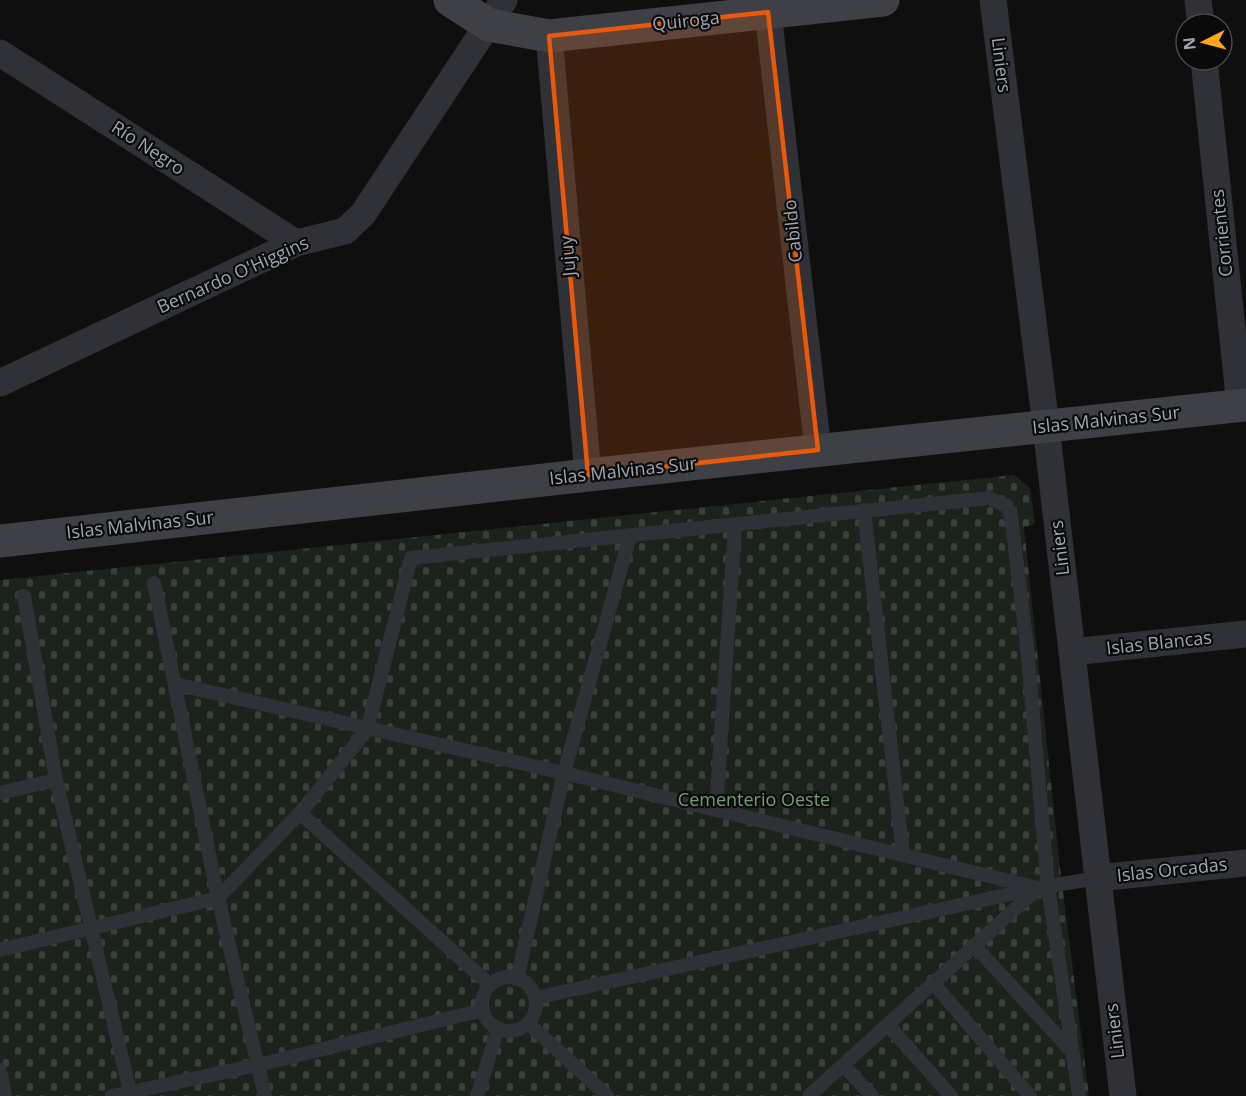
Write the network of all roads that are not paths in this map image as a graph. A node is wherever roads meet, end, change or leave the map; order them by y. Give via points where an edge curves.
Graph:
1 (450, 0) edge
2 (883, 0) edge
3 (993, 0) edge
4 (727, 9) edge
5 (496, 12) edge
6 (768, 12) junction
7 (549, 36) junction
8 (0, 52) edge
9 (1205, 72) edge
10 (296, 243) junction
11 (0, 383) edge
12 (1243, 406) edge
13 (1046, 426) junction
14 (818, 450) junction
15 (588, 475) junction
16 (864, 510) junction
17 (735, 526) junction
18 (630, 536) junction
19 (0, 541) edge
20 (154, 583) dead end
21 (24, 596) dead end
22 (1246, 634) edge
23 (1072, 652) junction
24 (175, 684) junction
25 (367, 730) junction
26 (564, 773) junction
27 (56, 780) junction
28 (0, 793) edge
29 (716, 810) junction
30 (300, 813) junction
31 (903, 855) junction
32 (1246, 863) edge
33 (1097, 878) junction
34 (1043, 887) junction
35 (218, 898) junction
36 (92, 928) junction
37 (974, 945) junction
38 (0, 950) edge
39 (518, 979) junction
40 (933, 983) junction
41 (490, 985) junction
42 (535, 998) junction
43 (483, 1010) junction
44 (528, 1023) junction
45 (888, 1024) junction
46 (498, 1028) junction
47 (1073, 1053) junction
48 (258, 1065) junction
49 (843, 1065) junction
50 (0, 1070) edge
51 (130, 1092) junction
52 (5, 1096) edge
53 (112, 1096) edge
54 (265, 1096) edge
55 (477, 1096) edge
56 (608, 1096) edge
57 (809, 1096) edge
58 (872, 1096) edge
59 (951, 1096) edge
60 (1030, 1096) edge
61 (1079, 1096) edge
62 (1123, 1096) edge

1 - 5 street
2 - 6 street, Quiroga
3 - 13 street, Liniers
4 - 6 street, Quiroga
4 - 7 street, Quiroga
5 - 7 street, Quiroga
5 - 10 street, Bernardo O'Higgins via 363,214 345,231
6 - 14 street, Cabildo
7 - 15 street, Jujuy
8 - 10 street, Río Negro
9 - 12 street, Corrientes
10 - 11 street, Bernardo O'Higgins
12 - 13 street, Islas Malvinas Sur
13 - 14 street, Islas Malvinas Sur
13 - 23 street, Liniers
14 - 15 street, Islas Malvinas Sur
15 - 19 street, Islas Malvinas Sur
16 - 17 lane
16 - 31 lane
16 - 34 lane via 989,498 1007,506 1027,647
17 - 18 lane
17 - 29 lane
18 - 25 lane via 411,558
18 - 26 lane
20 - 24 lane
21 - 27 lane
22 - 23 street, Islas Blancas
23 - 33 street, Liniers
24 - 25 lane
24 - 35 lane
25 - 26 lane
25 - 30 lane
26 - 29 lane
26 - 39 lane
27 - 28 lane
27 - 36 lane
29 - 31 lane
30 - 35 lane
30 - 41 lane
31 - 34 lane
32 - 33 street, Islas Orcadas
33 - 34 lane
33 - 62 street, Liniers
34 - 37 lane
34 - 42 lane
34 - 47 lane
35 - 36 lane
35 - 48 lane
36 - 38 lane
36 - 51 lane
37 - 40 lane
37 - 47 lane
39 - 41 lane via 503,978
39 - 42 lane
40 - 45 lane
40 - 60 lane
41 - 43 lane via 482,1001
42 - 44 lane via 536,1007
43 - 46 lane
43 - 48 lane
44 - 46 lane via 514,1030
44 - 56 lane
45 - 49 lane
45 - 59 lane
46 - 55 lane
47 - 61 lane
48 - 51 lane
48 - 54 lane
49 - 57 lane
49 - 58 lane
50 - 52 lane
51 - 53 lane

